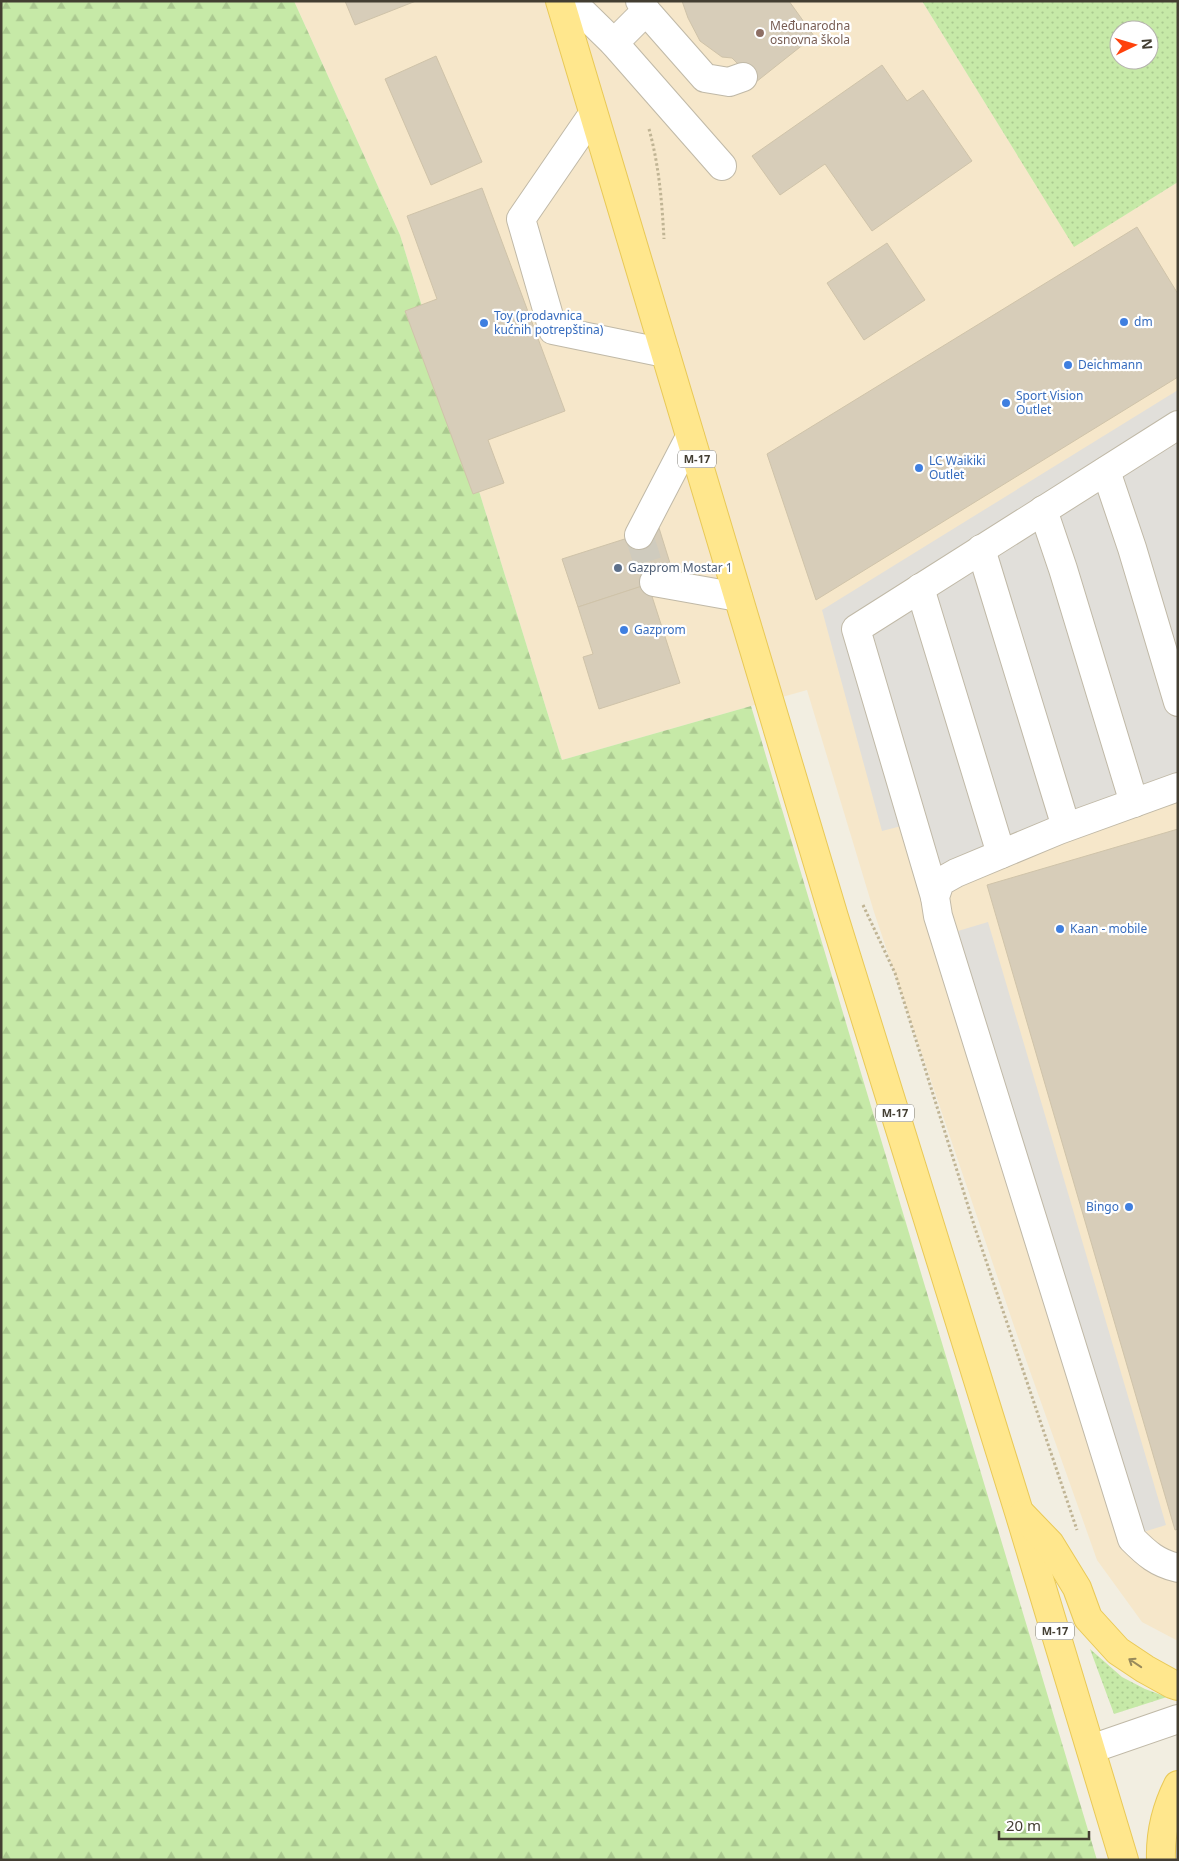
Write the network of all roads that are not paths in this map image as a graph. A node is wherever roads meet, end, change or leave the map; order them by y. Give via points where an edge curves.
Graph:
1 (560, 1) edge
2 (570, 1) edge
3 (643, 6) edge
4 (614, 43) junction
5 (743, 77) dead end
6 (593, 114) junction
7 (722, 166) dead end
8 (665, 353) junction
9 (1176, 433) edge
10 (690, 437) junction
11 (1106, 470) junction
12 (1043, 510) junction
13 (639, 535) dead end
14 (981, 550) junction
15 (654, 582) dead end
16 (920, 588) junction
17 (738, 597) junction
18 (1178, 702) edge
19 (1178, 787) edge
20 (1134, 803) junction
21 (1066, 828) junction
22 (1001, 854) junction
23 (935, 897) junction
24 (1019, 1512) junction
25 (1178, 1568) edge
26 (1178, 1686) edge
27 (1178, 1719) edge
28 (1091, 1749) junction
29 (1178, 1785) edge
30 (1124, 1860) edge
31 (1160, 1860) edge

1 - 6 main road, M-17
2 - 4 street
3 - 4 street
3 - 5 street via 705,78 729,82
4 - 7 street
6 - 8 main road, M-17
6 - 8 street via 521,219 554,330
8 - 10 main road, M-17
9 - 11 street
10 - 13 street
10 - 17 main road, M-17
11 - 12 street
11 - 18 street
12 - 14 street
12 - 20 street
14 - 16 street
14 - 21 street
15 - 17 street
16 - 22 street
16 - 23 street via 856,629
17 - 24 main road, M-17
19 - 20 street
20 - 21 street
21 - 22 street
22 - 23 street via 940,882
23 - 25 street via 938,916 1132,1539 1151,1557
26 -> 24 main road via 1118,1651 1088,1618 1077,1588 1050,1544
24 - 28 main road, M-17
27 - 28 street
28 - 30 main road, M-17
29 - 31 main road via 1162,1832

